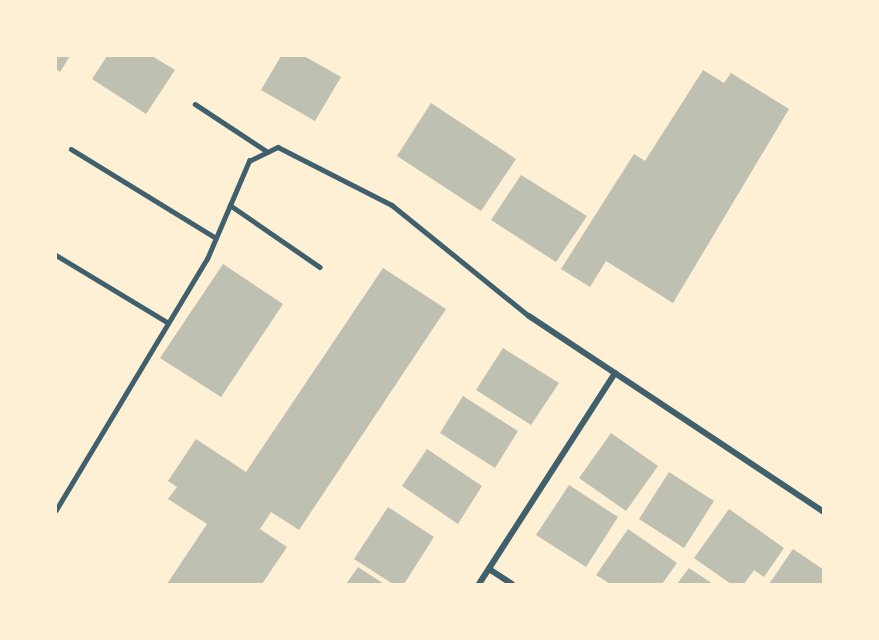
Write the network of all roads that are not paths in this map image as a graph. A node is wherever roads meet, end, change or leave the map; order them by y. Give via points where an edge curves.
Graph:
1 (195, 104) dead end
2 (71, 149) dead end
3 (268, 152) junction
4 (230, 205) junction
5 (216, 238) junction
6 (56, 255) edge
7 (320, 267) dead end
8 (529, 316) joint
9 (166, 322) junction
10 (615, 373) junction
11 (56, 510) edge
12 (824, 512) edge
13 (489, 569) junction
14 (479, 585) edge
15 (512, 585) edge

1 - 3 lane
2 - 5 lane
3 - 4 lane via 249,162
3 - 8 lane via 278,147 392,205
4 - 5 lane
4 - 7 lane
5 - 9 lane
6 - 9 lane
8 - 10 street
9 - 11 lane via 139,377 96,436
10 - 12 street
10 - 13 street
13 - 14 street
13 - 15 street

